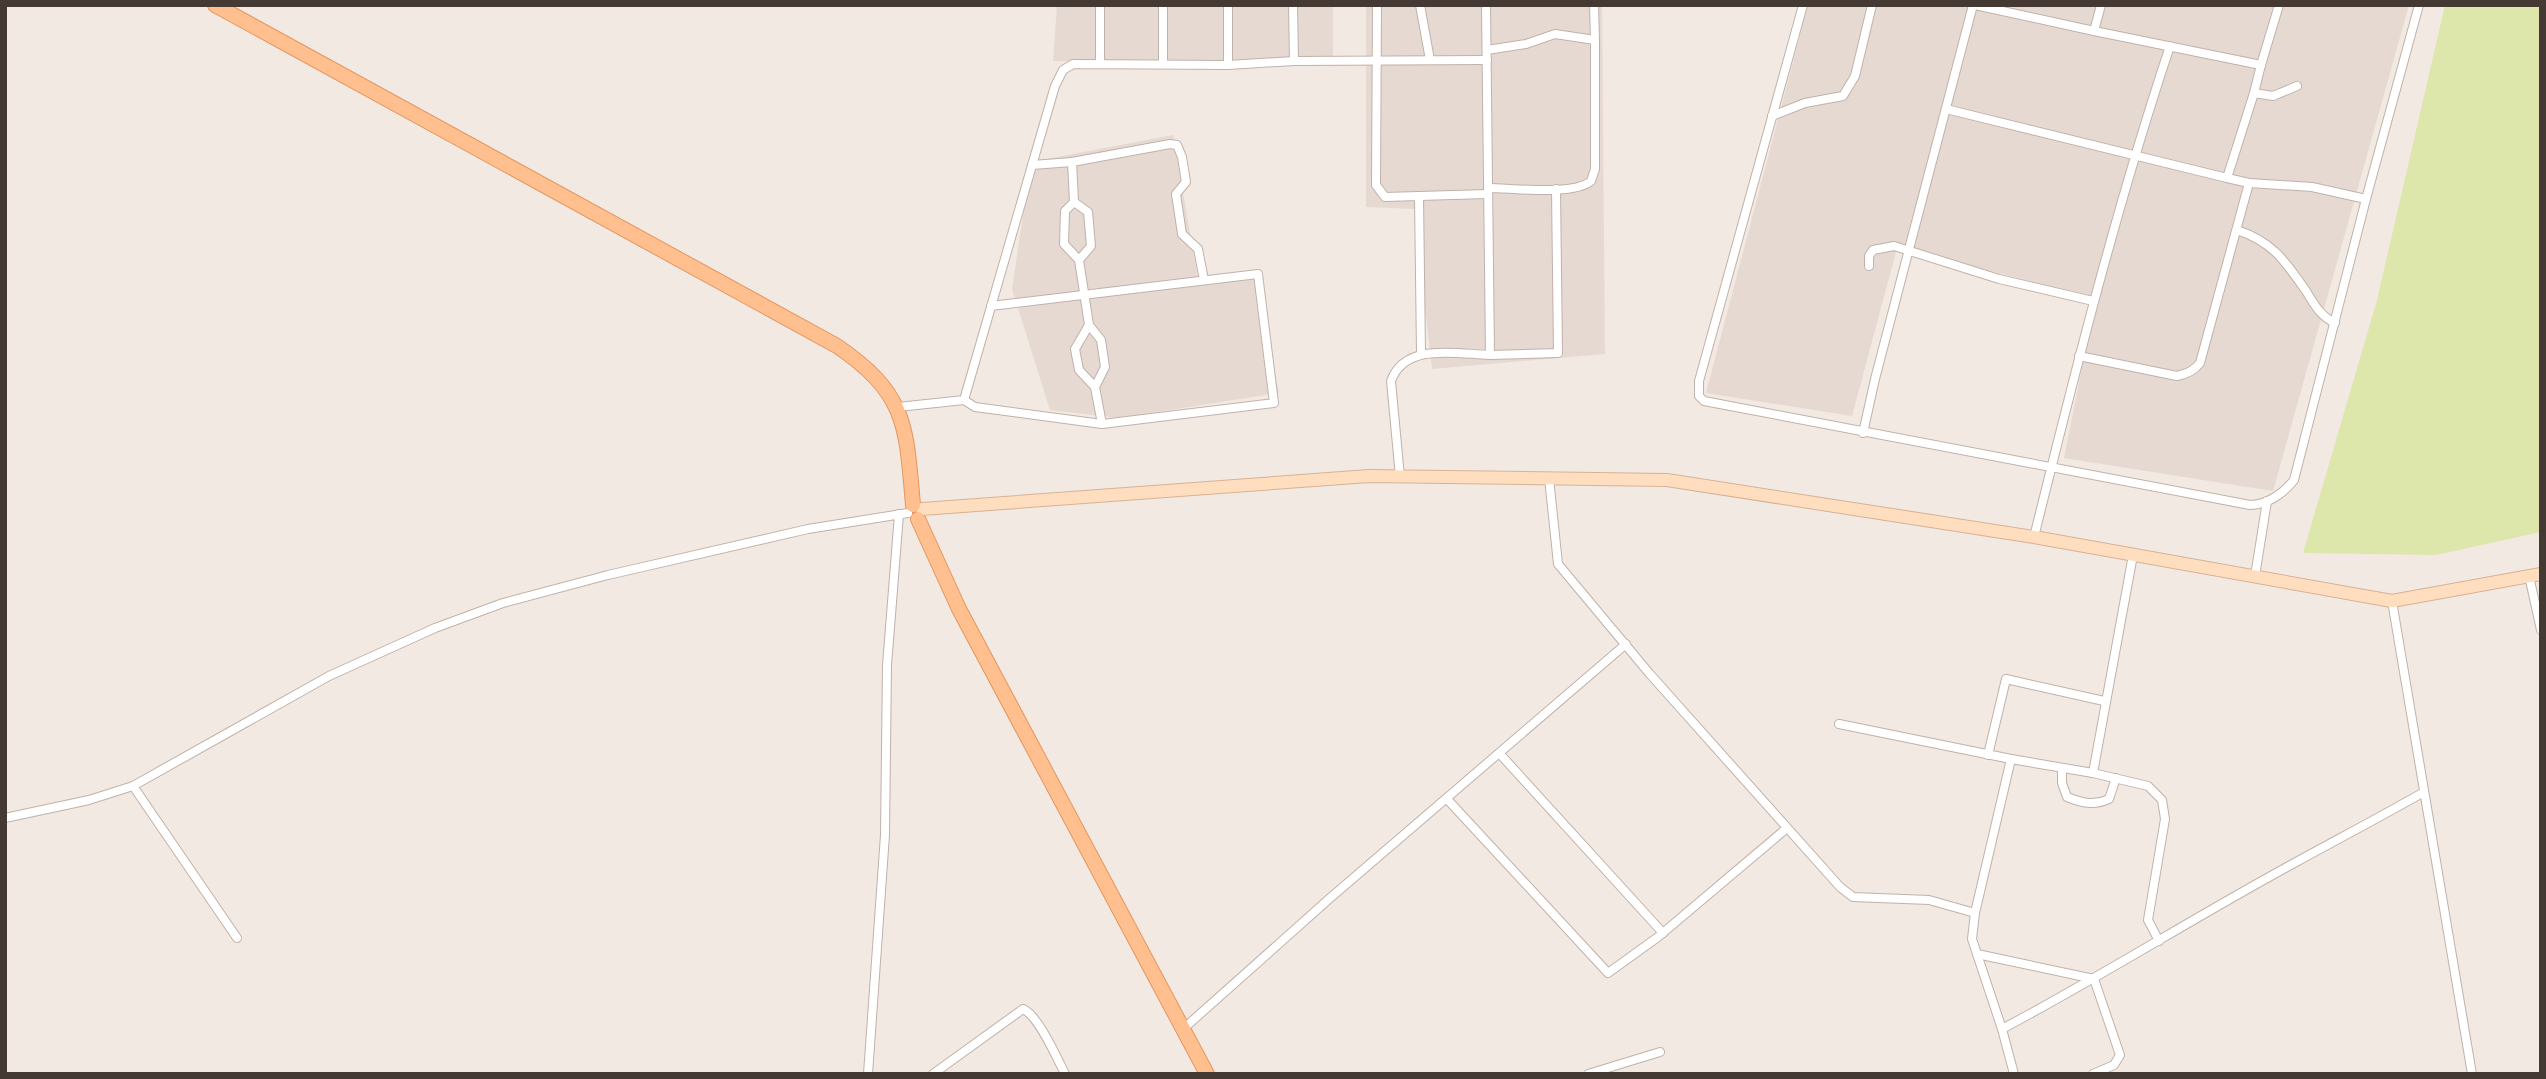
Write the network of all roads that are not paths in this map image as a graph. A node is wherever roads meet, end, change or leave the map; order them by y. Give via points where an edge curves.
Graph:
1 (215, 5) edge
2 (1100, 5) edge
3 (1163, 5) edge
4 (1228, 5) edge
5 (1293, 5) edge
6 (1377, 5) edge
7 (1420, 5) edge
8 (1486, 5) edge
9 (1594, 5) edge
10 (1803, 5) edge
11 (1872, 5) edge
12 (1974, 5) edge
13 (2101, 5) edge
14 (2279, 5) edge
15 (2419, 5) edge
16 (2094, 30) junction
17 (1595, 40) junction
18 (2170, 46) junction
19 (1487, 55) junction
20 (1378, 60) junction
21 (1430, 60) junction
22 (1294, 61) junction
23 (1100, 64) junction
24 (1163, 64) junction
25 (1228, 65) junction
26 (2261, 65) junction
27 (2297, 86) dead end
28 (2254, 93) junction
29 (1946, 109) junction
30 (1772, 116) junction
31 (2134, 156) junction
32 (1072, 162) junction
33 (1032, 164) junction
34 (2227, 178) junction
35 (2249, 183) junction
36 (1556, 189) junction
37 (1488, 191) junction
38 (1419, 197) junction
39 (2366, 198) junction
40 (1074, 202) junction
41 (2237, 230) junction
42 (1909, 250) junction
43 (1079, 260) junction
44 (1869, 266) dead end
45 (1203, 280) junction
46 (1084, 295) junction
47 (2093, 301) junction
48 (991, 306) junction
49 (2334, 323) junction
50 (1090, 325) junction
51 (1421, 354) junction
52 (1490, 355) junction
53 (2079, 356) junction
54 (1095, 387) junction
55 (964, 400) junction
56 (898, 407) junction
57 (1102, 424) junction
58 (1863, 433) junction
59 (2051, 467) junction
60 (1399, 477) junction
61 (1549, 478) junction
62 (2267, 501) junction
63 (912, 512) junction
64 (2034, 537) junction
65 (2133, 555) junction
66 (2535, 575) edge
67 (2255, 576) junction
68 (2392, 600) junction
69 (2541, 630) edge
70 (1626, 644) junction
71 (2104, 701) junction
72 (1839, 724) dead end
73 (1500, 754) junction
74 (1988, 755) junction
75 (2011, 759) junction
76 (2062, 768) junction
77 (2093, 772) junction
78 (2116, 778) junction
79 (132, 786) junction
80 (2424, 792) junction
81 (1447, 799) junction
82 (5, 818) edge
83 (1787, 828) junction
84 (1975, 913) junction
85 (1663, 933) junction
86 (237, 938) dead end
87 (2159, 941) junction
88 (1977, 954) junction
89 (2094, 979) junction
90 (1182, 1030) junction
91 (2002, 1030) junction
92 (1660, 1052) dead end
93 (868, 1074) edge
94 (933, 1074) edge
95 (1065, 1074) edge
96 (1207, 1074) edge
97 (1588, 1074) edge
98 (2014, 1074) edge
99 (2093, 1074) edge
100 (2472, 1074) edge

1 - 56 main road via 837,346 865,365
2 - 23 street
3 - 24 street
4 - 25 street
5 - 22 street
6 - 20 street
7 - 21 street
8 - 19 street
9 - 17 street
10 - 30 street
11 - 30 street via 1855,76 1843,96 1805,103
12 - 16 street
12 - 29 street
13 - 16 street
14 - 26 street
15 - 39 street
16 - 18 street
17 - 19 street via 1555,34
17 - 36 street via 1594,176 1586,185
18 - 26 street
18 - 31 street
19 - 21 street
19 - 37 street
20 - 21 street
20 - 22 street
20 - 38 street via 1377,185 1385,197
22 - 25 street
23 - 24 street
23 - 33 street via 1073,64 1063,70
24 - 25 street
26 - 28 street
27 - 28 street via 2273,96
28 - 34 street
29 - 31 street
29 - 42 street
30 - 58 street via 1699,381 1699,396 1726,407
31 - 34 street
31 - 47 street
32 - 33 street
32 - 40 street
32 - 45 street via 1177,145 1186,182 1176,194 1182,234 1198,249
33 - 48 street
34 - 35 street
35 - 39 street via 2312,187
35 - 41 street
36 - 37 street
36 - 52 street via 1558,353
37 - 38 street
37 - 52 street
38 - 51 street
39 - 49 street
40 - 43 street via 1065,211 1064,244
40 - 43 street via 1088,212 1091,246
41 - 49 street via 2262,240 2279,254 2323,317
41 - 53 street via 2196,369 2177,376
42 - 44 street via 1876,248 1870,253
42 - 47 street via 1999,279
42 - 58 street
43 - 46 street
45 - 46 street
45 - 57 street via 1258,274 1274,402
46 - 48 street
46 - 50 street
47 - 53 street
48 - 55 street
49 - 62 street via 2294,480
50 - 54 street via 1101,340 1105,367
50 - 54 street via 1075,349 1079,370
51 - 52 street
51 - 60 street via 1401,362 1391,381
53 - 59 street
54 - 57 street
55 - 56 street
55 - 57 street via 975,407
56 - 63 main road via 906,438
58 - 59 street
59 - 62 street via 2250,505
59 - 64 street
60 - 61 street
60 - 63 street
61 - 64 street via 1667,480
61 - 70 street via 1558,564
62 - 67 street
63 - 79 street via 795,532 503,603 329,676
63 - 90 main road
63 - 93 street via 887,665 885,835
64 - 65 street
65 - 67 street
65 - 71 street
66 - 68 street
66 - 69 street
67 - 68 street
68 - 80 street
70 - 73 street
70 - 83 street
71 - 74 street via 2006,679
71 - 77 street
72 - 74 street
73 - 81 street
73 - 85 street
74 - 75 street
75 - 76 street
75 - 84 street
76 - 77 street
76 - 78 street via 2067,797 2077,801 2098,804 2109,799
77 - 78 street
78 - 87 street via 2148,786 2162,800 2165,818 2148,920
79 - 82 street
79 - 86 street
80 - 87 street
80 - 100 street
81 - 85 street via 1608,973
81 - 90 street via 1328,898
83 - 84 street via 1853,897 1929,900
83 - 85 street
84 - 88 street via 1972,939
87 - 89 street
88 - 89 street
88 - 91 street
89 - 91 street
89 - 99 street via 2120,1055 2114,1065
90 - 96 main road
91 - 98 street
92 - 97 street
94 - 95 street via 1023,1009 1035,1019

